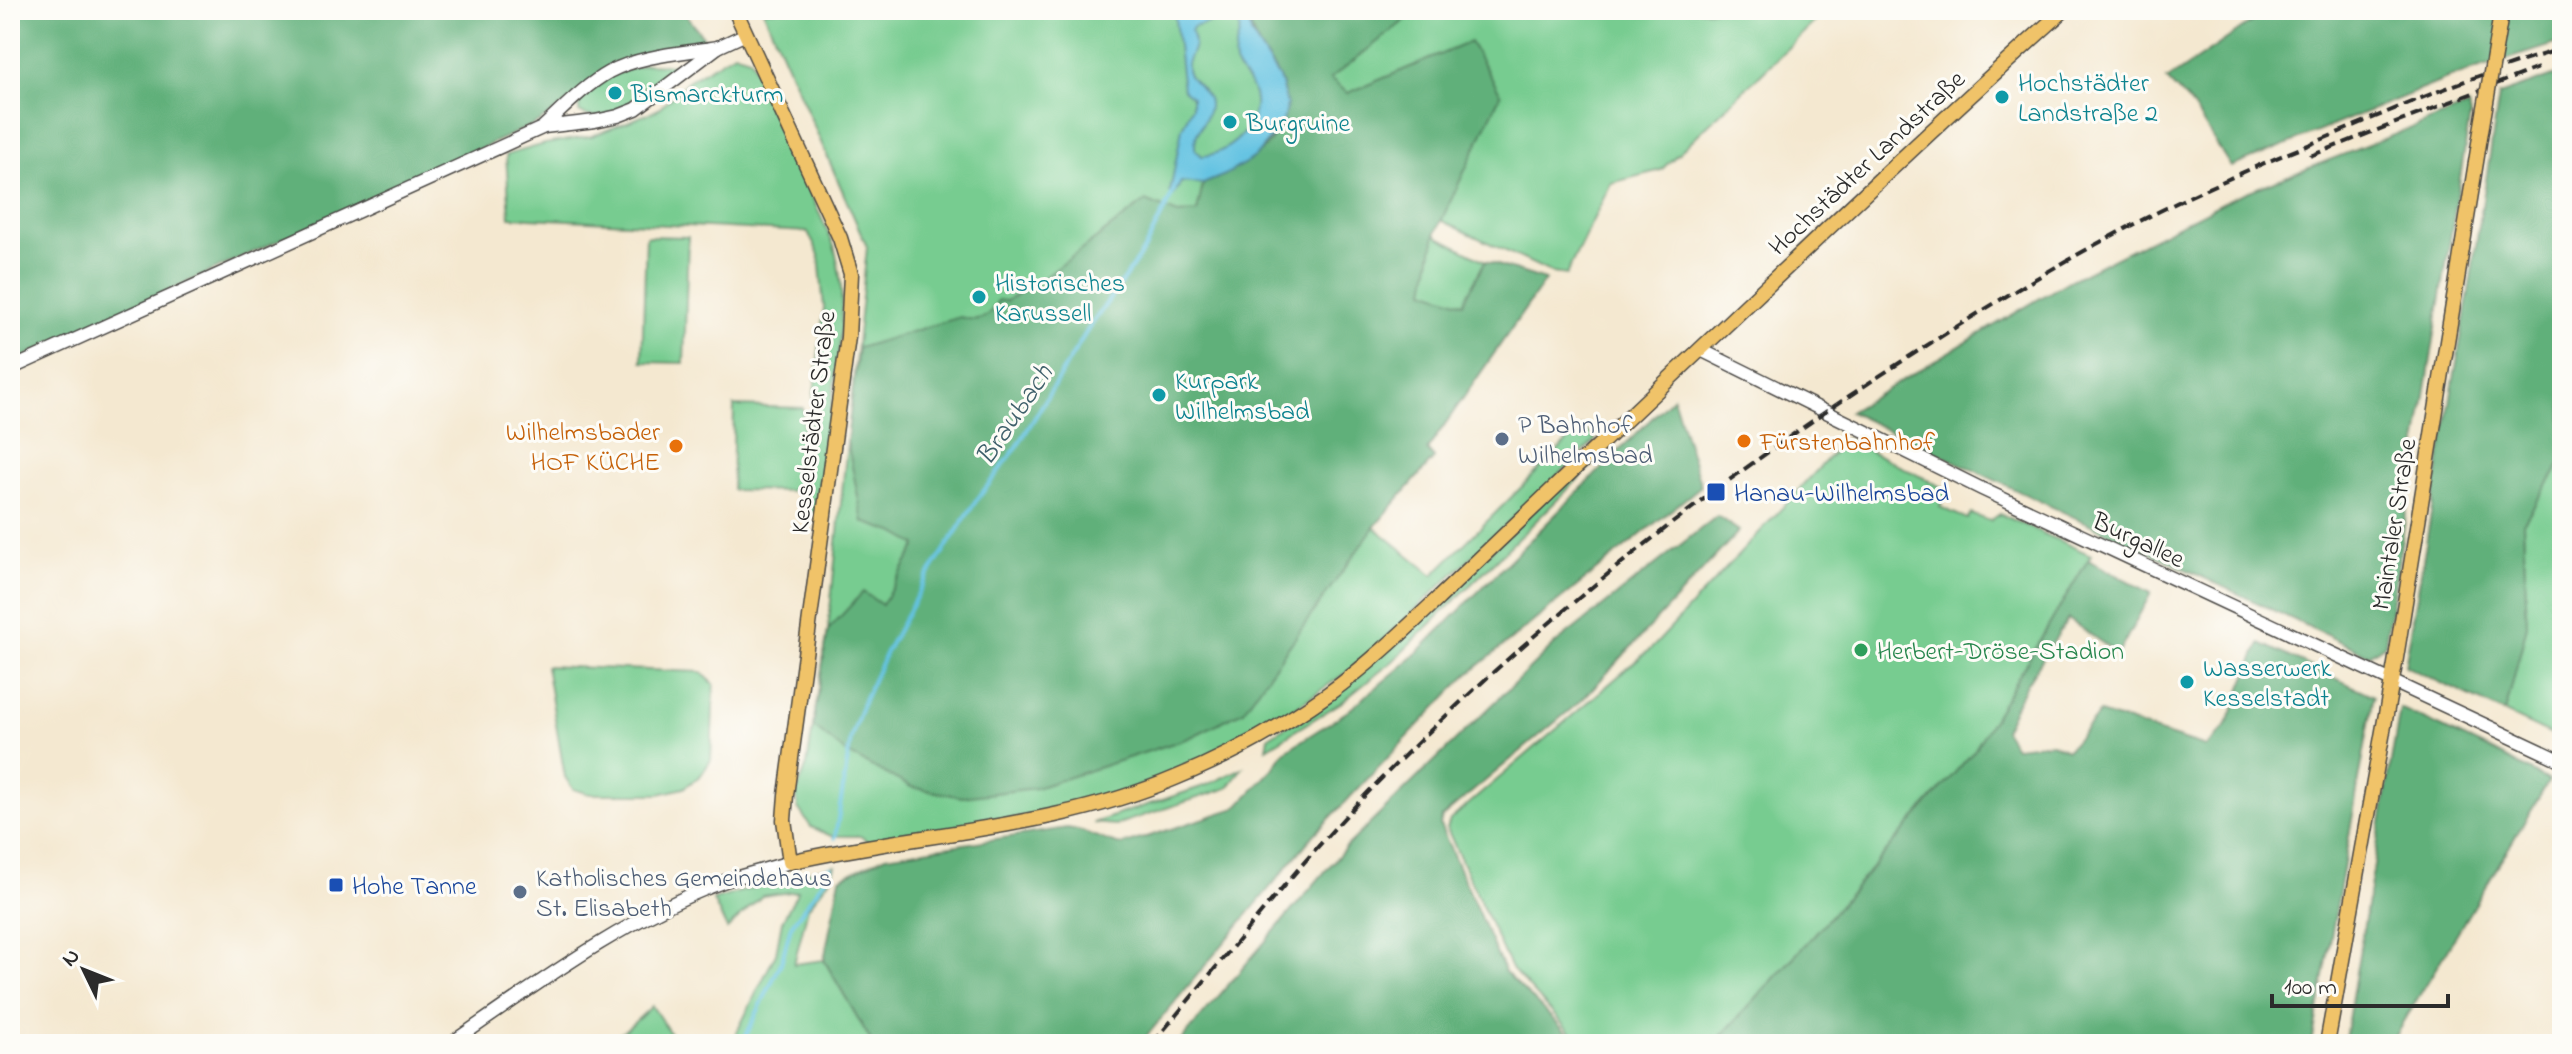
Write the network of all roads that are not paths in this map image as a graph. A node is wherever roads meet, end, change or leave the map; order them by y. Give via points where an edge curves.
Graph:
1 (735, 10) edge
2 (2064, 10) edge
3 (2501, 15) edge
4 (746, 34) junction
5 (718, 47) junction
6 (542, 128) junction
7 (1701, 350) junction
8 (10, 369) edge
9 (2392, 681) junction
10 (2562, 761) edge
11 (790, 862) junction
12 (450, 1044) edge
13 (2327, 1044) edge

1 - 4 main road, Kesselstädter Straße
2 - 7 main road, Hochstädter Landstraße
3 - 9 main road, Maintaler Straße, bridge
4 - 5 street
4 - 11 main road, Kesselstädter Straße via 840,238 851,274 848,337 786,795
5 - 6 street via 636,109
5 - 6 street via 644,60 610,72
6 - 8 street
7 - 9 street, Burgallee
7 - 11 main road, Hochstädter Landstraße via 1357,672 1264,735 1163,784 1078,811
9 - 10 street, Burgallee
9 - 13 main road, Maintaler Straße
11 - 12 street via 725,881 635,924

